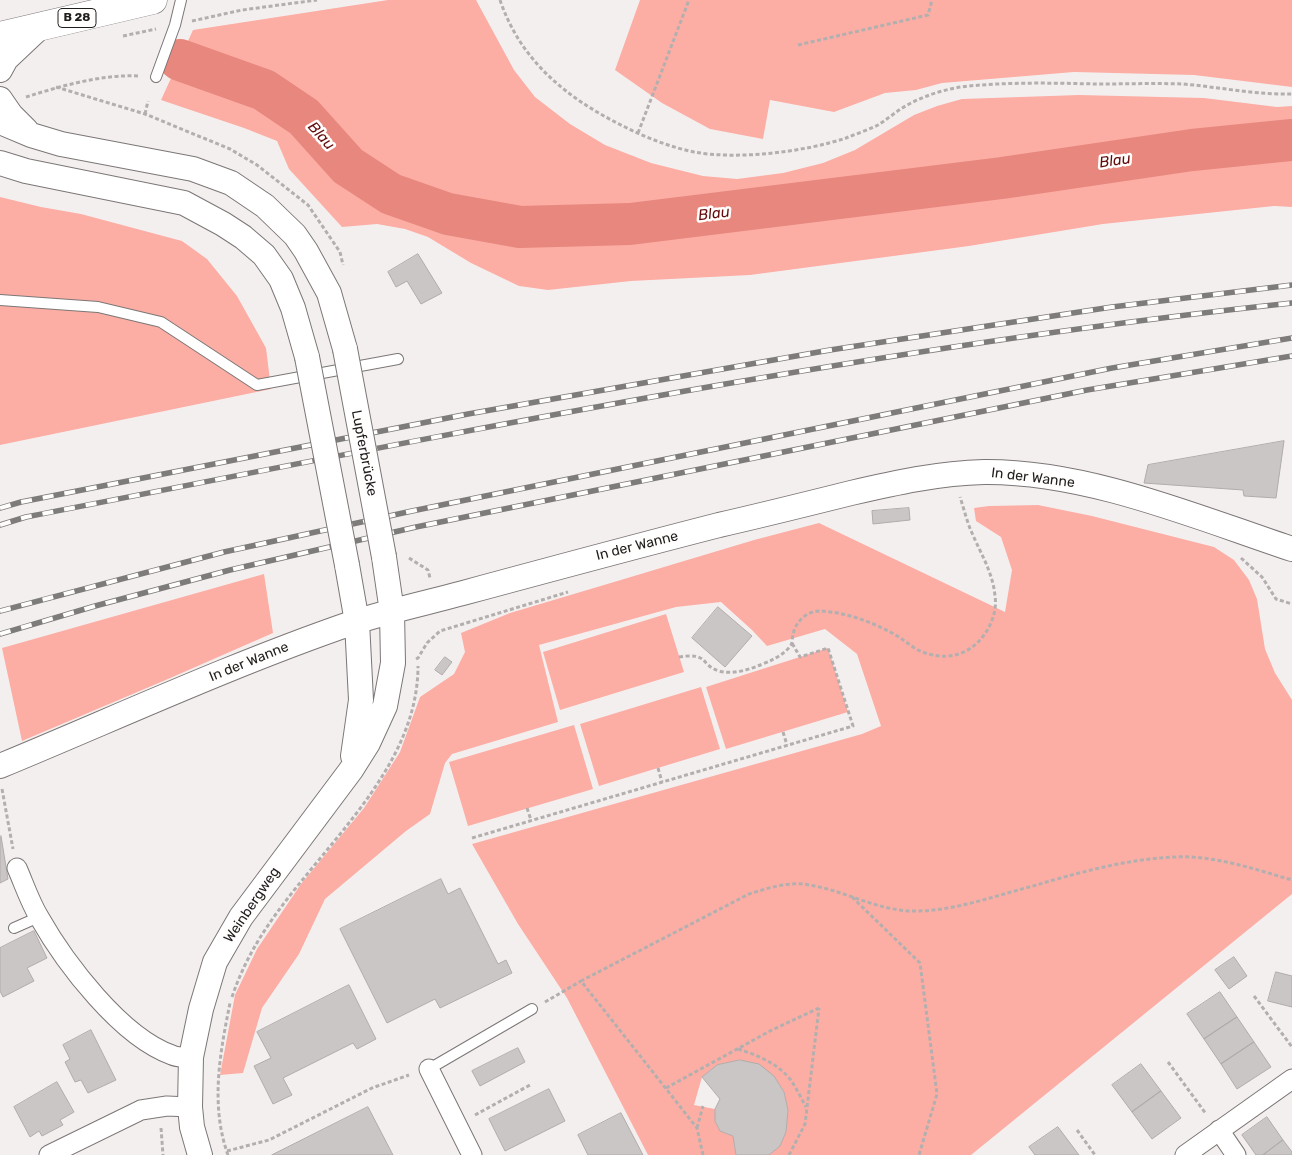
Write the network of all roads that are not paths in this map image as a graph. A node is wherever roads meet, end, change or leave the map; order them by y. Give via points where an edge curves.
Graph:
1 (153, 0) edge
2 (181, 0) edge
3 (41, 26) junction
4 (0, 36) edge
5 (0, 70) edge
6 (156, 77) road end
7 (0, 99) edge
8 (0, 122) edge
9 (31, 135) junction
10 (0, 163) edge
11 (0, 300) edge
12 (398, 358) dead end
13 (1292, 549) edge
14 (392, 612) junction
15 (357, 622) junction
16 (350, 770) junction
17 (1, 777) edge
18 (16, 868) road end
19 (39, 917) junction
20 (14, 928) dead end
21 (532, 1009) road end
22 (191, 1057) junction
23 (429, 1068) joint
24 (1292, 1079) edge
25 (190, 1107) junction
26 (1219, 1130) junction
27 (50, 1155) edge
28 (200, 1155) edge
29 (472, 1155) edge
30 (1185, 1155) edge
31 (1236, 1155) edge

1 - 3 main road, B 28
2 - 6 lane
3 - 4 main road, B 28
3 - 5 street
7 - 9 street
8 - 9 street, Lupferbrücke
9 - 14 street, Lupferbrücke, bridge via 61,144 193,169 232,183 265,206 295,236 329,293 344,349 393,555
10 - 15 street, Weinbergweg, bridge via 184,203 223,224 264,255 281,279 293,308 306,357
11 - 12 lane via 98,307 161,322 257,385
13 - 14 street, In der Wanne via 1107,489 1063,479 984,472 909,480 864,490 609,553
14 - 15 street, In der Wanne
14 - 16 street, Weinbergweg via 393,663 385,706 378,725
15 - 16 street, Weinbergweg via 361,700
15 - 17 street, In der Wanne via 283,648
16 - 22 street, Weinbergweg via 241,917 215,962
18 - 19 street
19 - 20 lane
19 - 22 street via 81,980 133,1032 174,1056
21 - 23 lane
22 - 25 street, Weinbergweg
23 - 29 street
24 - 26 street
25 - 27 street via 141,1110
25 - 28 street, Weinbergweg
26 - 30 street
26 - 31 street

